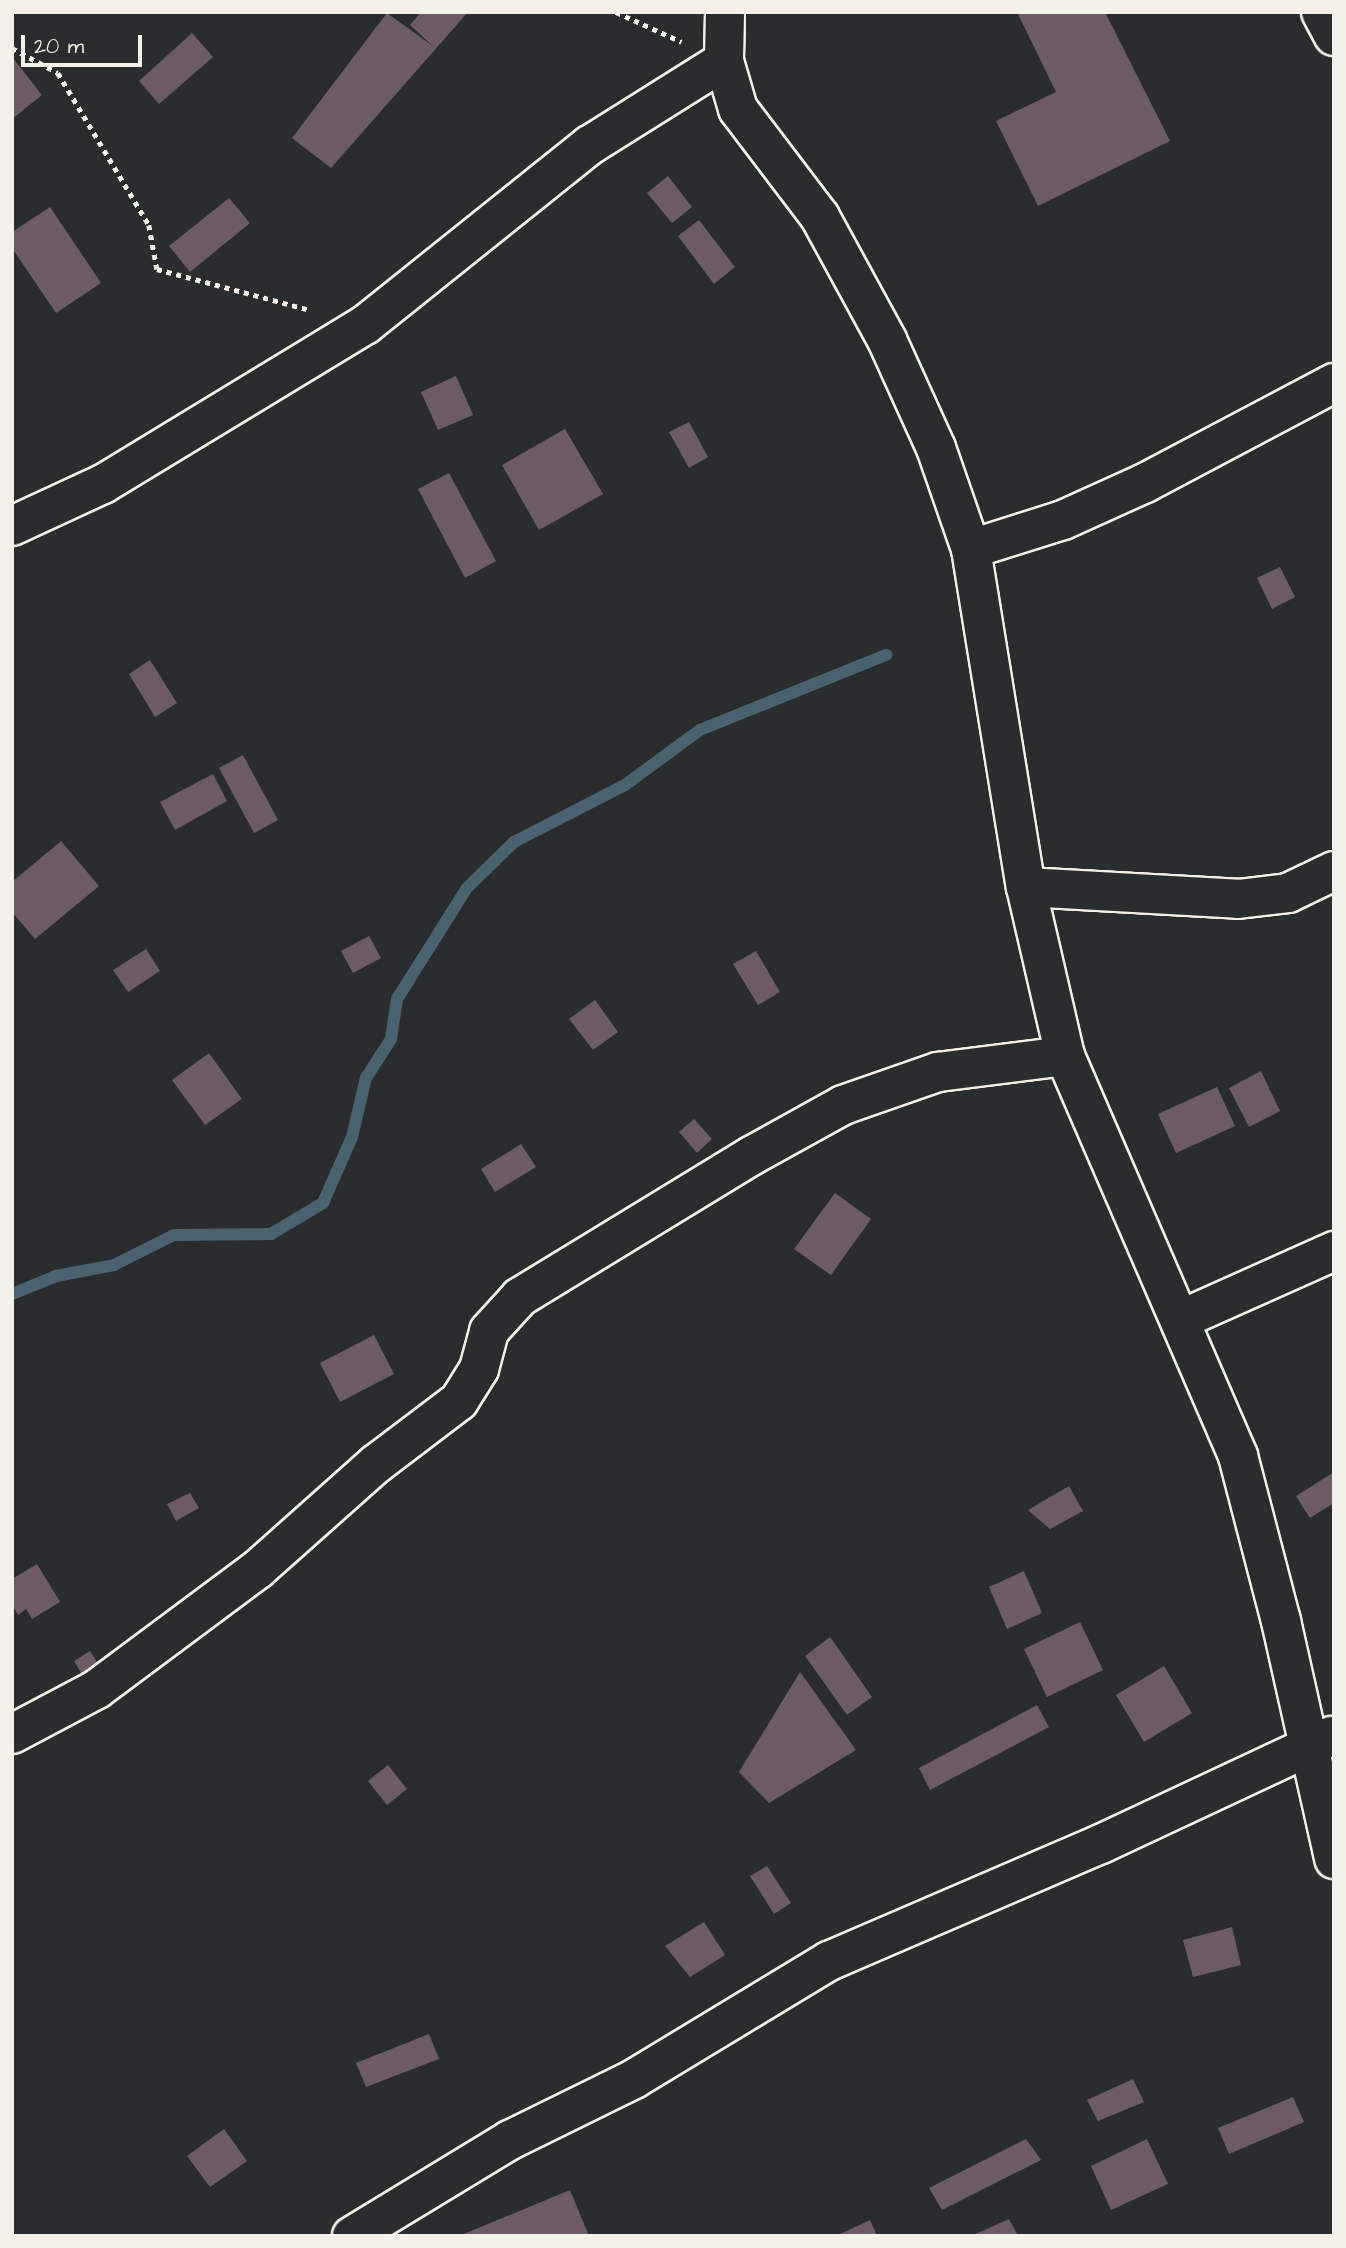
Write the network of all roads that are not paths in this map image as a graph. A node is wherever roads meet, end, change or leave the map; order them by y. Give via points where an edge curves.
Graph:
1 (725, 12) edge
2 (1321, 12) edge
3 (1334, 36) edge
4 (724, 61) junction
5 (1334, 383) edge
6 (12, 526) edge
7 (971, 550) junction
8 (1334, 871) edge
9 (1026, 887) junction
10 (1065, 1056) junction
11 (1334, 1251) edge
12 (1182, 1319) junction
13 (12, 1734) edge
14 (1322, 1740) edge
15 (1334, 1858) edge
16 (352, 2236) edge

1 - 4 street
2 - 3 street
4 - 6 street via 590,145 365,325 103,484
4 - 7 street via 738,109 820,217 887,341 936,449
5 - 7 street via 1145,483 1063,520
7 - 9 street
8 - 9 street via 1288,893 1238,899
9 - 10 street
10 - 12 street
10 - 13 street via 937,1072 843,1105 520,1297 489,1331 479,1369 459,1401 376,1464 258,1569 96,1689
11 - 12 street
12 - 14 street via 1238,1456
14 - 15 street
14 - 16 street via 1101,1844 829,1961 634,2079 510,2140

